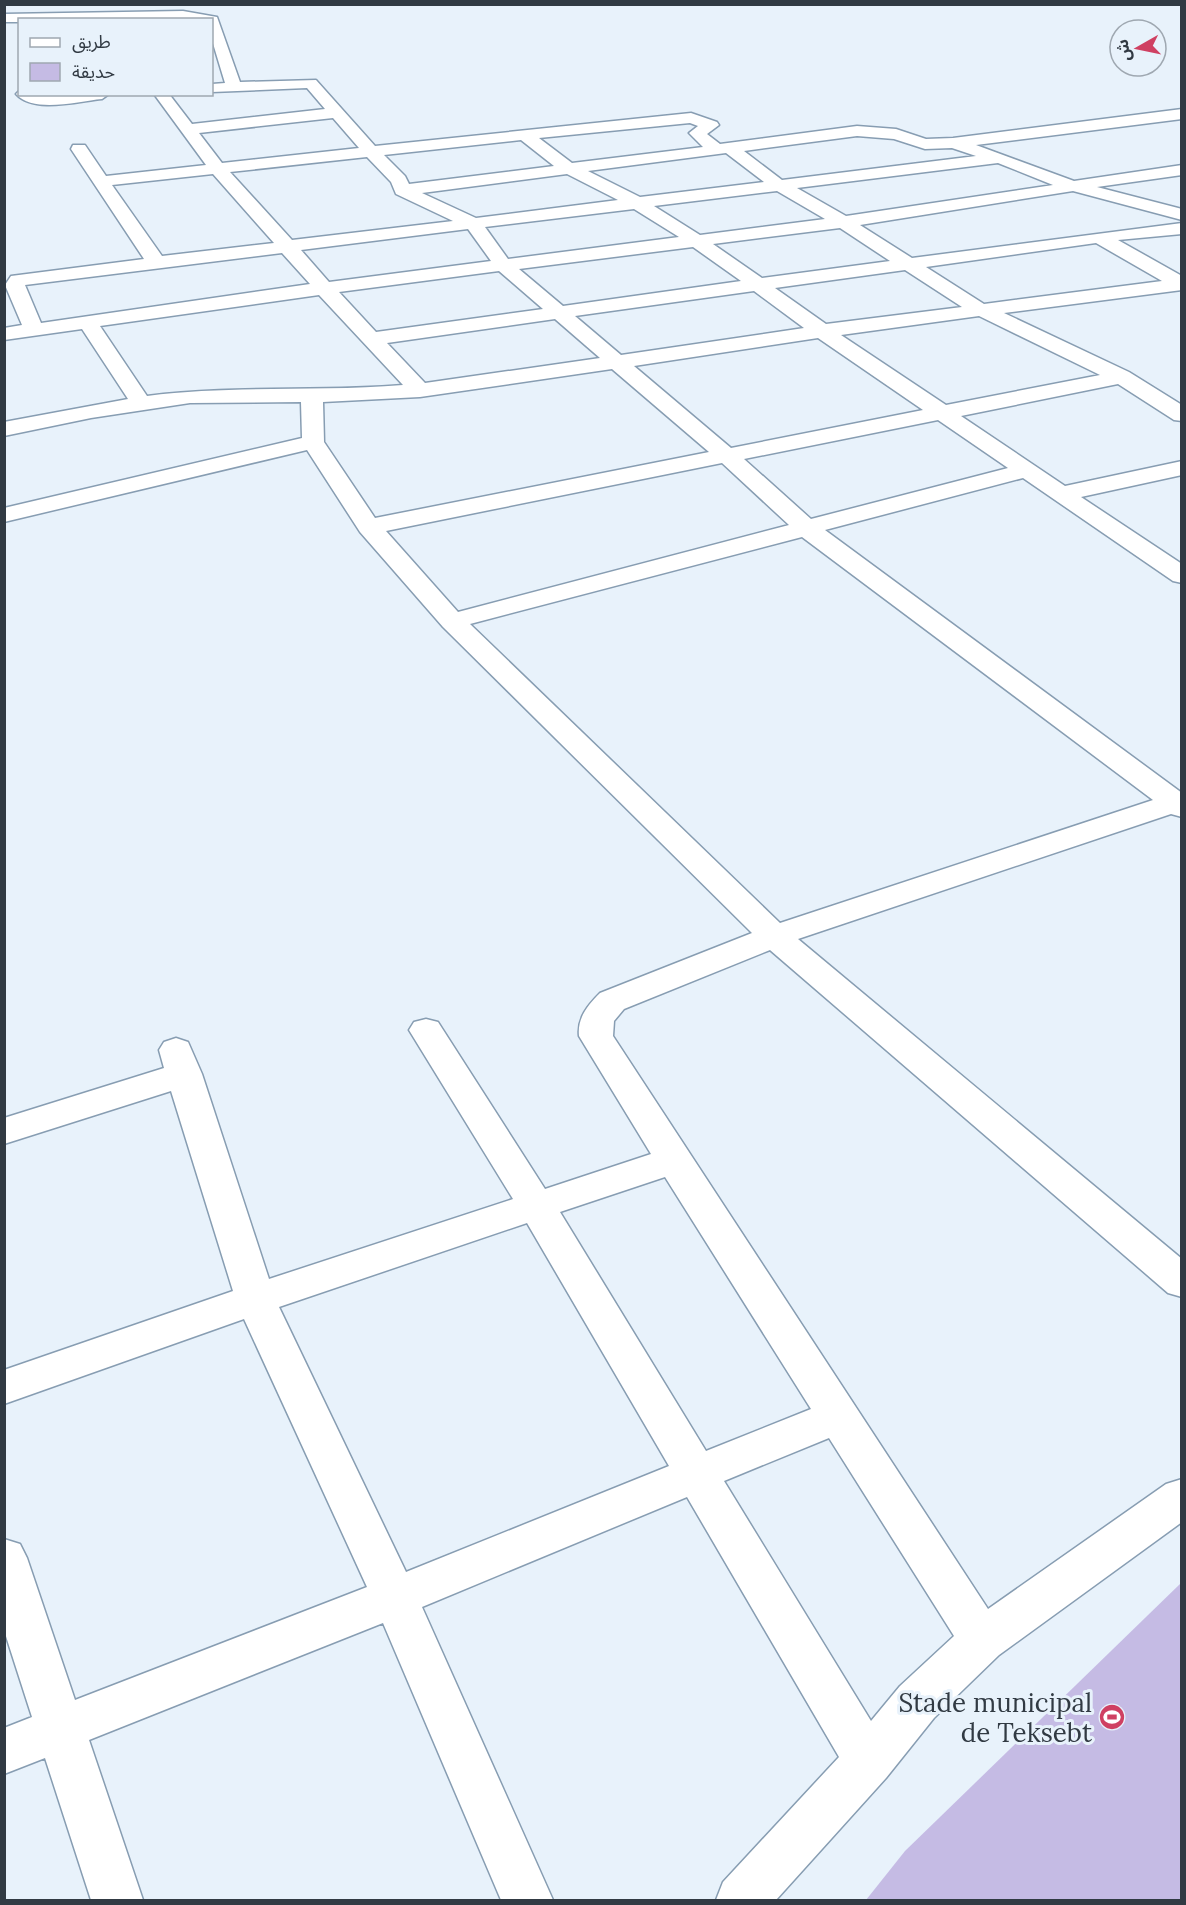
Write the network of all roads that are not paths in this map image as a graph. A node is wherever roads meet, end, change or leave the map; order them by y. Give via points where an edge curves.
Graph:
1 (4, 18) edge
2 (200, 18) edge
3 (213, 26) edge
4 (234, 86) junction
5 (213, 88) edge
6 (30, 96) edge
7 (82, 96) edge
8 (163, 96) edge
9 (336, 113) junction
10 (1182, 114) edge
11 (188, 129) junction
12 (524, 135) junction
13 (953, 143) junction
14 (79, 149) dead end
15 (722, 149) junction
16 (370, 151) junction
17 (1000, 158) junction
18 (568, 168) junction
19 (218, 169) junction
20 (1182, 170) edge
21 (103, 181) junction
22 (777, 184) junction
23 (1072, 186) junction
24 (402, 190) junction
25 (635, 202) junction
26 (1182, 214) edge
27 (843, 222) junction
28 (473, 223) junction
29 (1182, 228) edge
30 (1099, 237) junction
31 (698, 241) junction
32 (287, 246) junction
33 (156, 262) junction
34 (908, 262) junction
35 (504, 266) junction
36 (757, 284) junction
37 (1182, 284) edge
38 (324, 288) junction
39 (979, 309) junction
40 (560, 311) junction
41 (88, 323) junction
42 (34, 330) junction
43 (822, 331) junction
44 (4, 334) edge
45 (371, 339) junction
46 (620, 363) junction
47 (1121, 377) junction
48 (420, 391) junction
49 (312, 397) junction
50 (141, 403) junction
51 (943, 413) junction
52 (1182, 415) edge
53 (4, 429) edge
54 (313, 441) junction
55 (726, 454) junction
56 (1182, 468) edge
57 (1026, 470) junction
58 (1061, 494) junction
59 (4, 515) edge
60 (369, 527) junction
61 (807, 529) junction
62 (1182, 576) edge
63 (452, 621) junction
64 (1178, 806) edge
65 (774, 936) junction
66 (426, 1030) dead end
67 (4, 1131) edge
68 (674, 1160) junction
69 (535, 1204) junction
70 (1182, 1282) edge
71 (255, 1299) junction
72 (4, 1387) edge
73 (838, 1416) junction
74 (694, 1473) junction
75 (1182, 1497) edge
76 (4, 1558) edge
77 (395, 1598) junction
78 (982, 1640) junction
79 (60, 1728) junction
80 (4, 1751) edge
81 (868, 1761) junction
82 (117, 1900) edge
83 (527, 1900) edge
84 (742, 1900) edge

1 - 2 street
3 - 4 street
4 - 5 street
4 - 9 street via 311,82
6 - 7 street via 41,100
8 - 11 street
9 - 11 street
9 - 16 street
10 - 13 street
11 - 19 street
12 - 15 street via 691,118 711,125 697,133
12 - 16 street
12 - 18 street
13 - 15 street via 924,144 896,134 857,131
13 - 17 street
14 - 21 street
15 - 18 street
15 - 22 street
16 - 19 street
16 - 24 street via 399,180
17 - 22 street
17 - 23 street
18 - 24 street
18 - 25 street
19 - 21 street
19 - 32 street
20 - 23 street
21 - 33 street
22 - 25 street
22 - 27 street
23 - 26 street
23 - 27 street
24 - 28 street
25 - 28 street
25 - 31 street
27 - 31 street
27 - 34 street
28 - 32 street
28 - 35 street
29 - 30 street
30 - 34 street
30 - 37 street
31 - 35 street
31 - 36 street
32 - 33 street
32 - 38 street
33 - 42 street via 18,280 15,285
34 - 36 street
34 - 39 street
35 - 38 street
35 - 40 street
36 - 40 street
36 - 43 street
37 - 39 street
38 - 41 street
38 - 45 street
39 - 43 street
39 - 47 street
40 - 45 street
40 - 46 street
41 - 42 street
41 - 50 street
42 - 44 street
43 - 46 street
43 - 51 street
45 - 48 street
46 - 48 street
46 - 55 street
47 - 51 street
47 - 52 street
48 - 49 street
49 - 50 street via 231,395
49 - 54 street
50 - 53 street
51 - 55 street
51 - 57 street
54 - 59 street
54 - 60 street
55 - 60 street
55 - 61 street
56 - 58 street
57 - 58 street
57 - 61 street
58 - 62 street
60 - 63 street
61 - 63 street
61 - 64 street
63 - 65 street
64 - 65 street
65 - 68 street via 612,1001 598,1015 594,1025 596,1036
65 - 70 street
66 - 69 street
67 - 71 street via 180,1062
68 - 69 street
68 - 73 street
69 - 71 street
69 - 74 street
71 - 72 street
71 - 77 street
73 - 74 street
73 - 78 street
74 - 77 street
74 - 81 street
75 - 78 street
76 - 79 street
77 - 79 street
77 - 83 street
78 - 81 street via 917,1702
79 - 80 street
79 - 82 street
81 - 84 street

